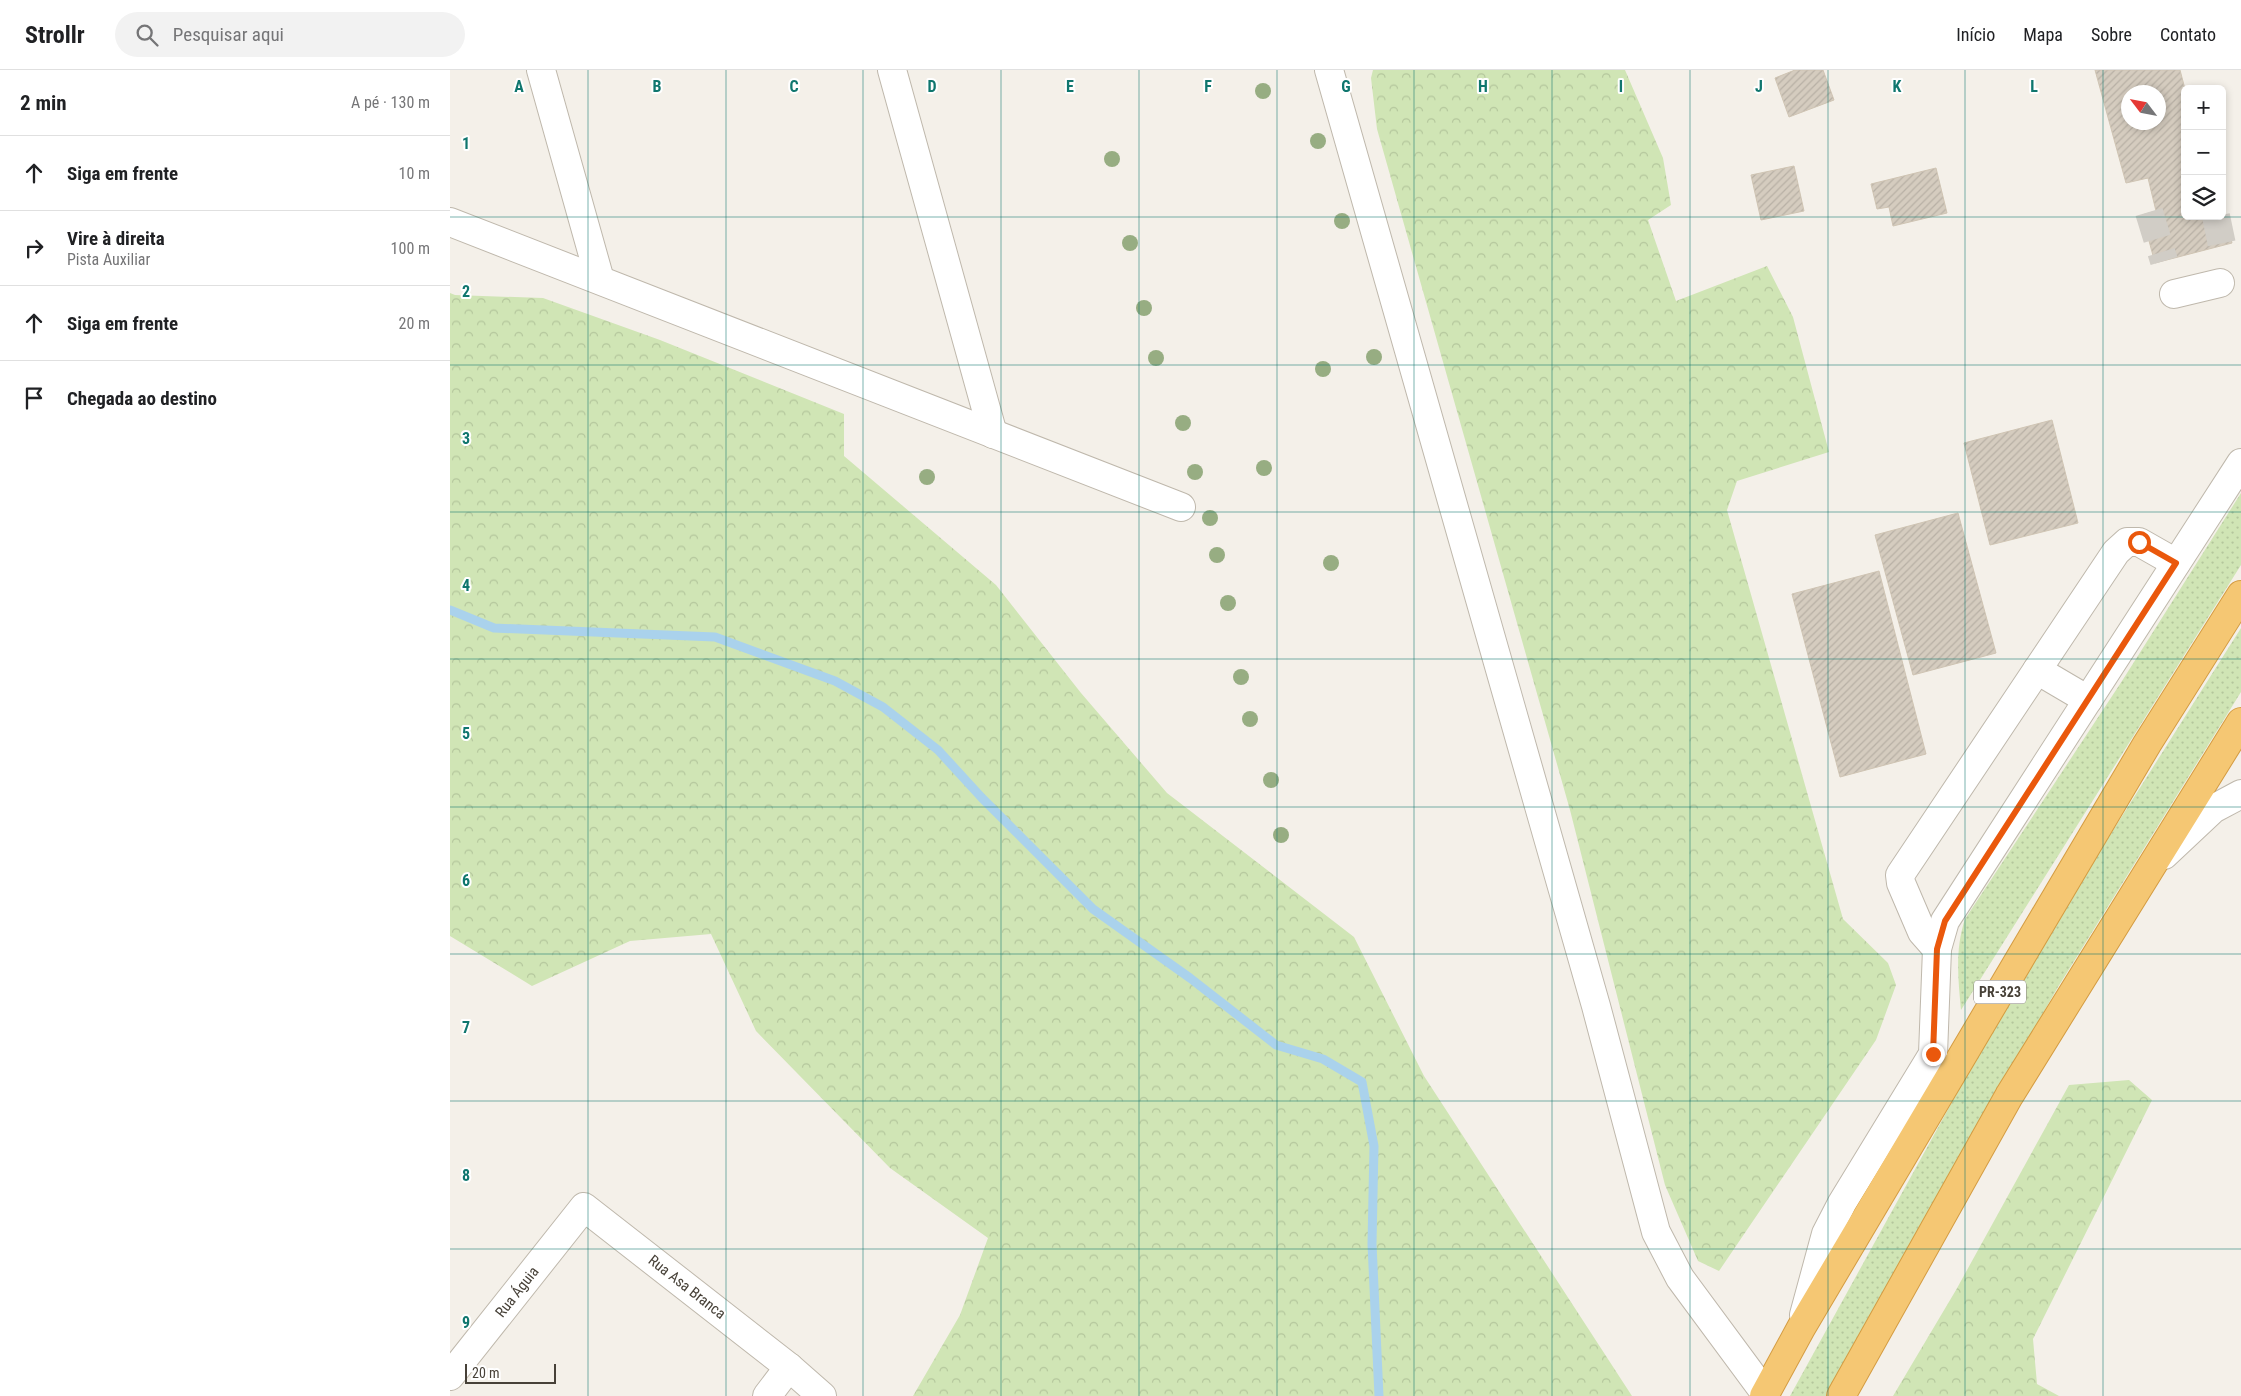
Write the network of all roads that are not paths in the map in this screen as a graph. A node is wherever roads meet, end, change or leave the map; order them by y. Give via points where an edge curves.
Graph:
1 (541, 70) edge
2 (892, 70) edge
3 (1329, 70) edge
4 (450, 222) edge
5 (600, 280) junction
6 (2220, 283) dead end
7 (2174, 294) dead end
8 (993, 434) junction
9 (2241, 463) edge
10 (1181, 506) dead end
11 (2176, 563) junction
12 (2241, 595) edge
13 (2037, 670) junction
14 (2088, 700) junction
15 (2241, 722) edge
16 (2241, 794) edge
17 (2148, 872) junction
18 (1937, 949) junction
19 (584, 1208) joint
20 (1801, 1328) junction
21 (789, 1368) junction
22 (450, 1376) edge
23 (1764, 1394) edge
24 (767, 1396) edge
25 (822, 1396) edge
26 (1840, 1396) edge

1 - 5 street
2 - 8 street
3 - 23 street via 1596,1006 1656,1232 1680,1278
4 - 5 street
5 - 8 street
6 - 7 street
8 - 10 street
9 - 11 street
11 - 13 street via 2139,542 2127,542 2116,552
11 - 14 street
12 - 20 highway, PR-323 via 2147,744
13 - 14 street
13 - 18 street via 1900,875 1922,932
14 - 18 street via 1945,921
15 - 17 highway
16 - 17 street via 2213,809
17 - 26 highway via 2008,1096
18 - 20 street via 1933,1054 1826,1234
19 - 21 street, Rua Asa Branca
19 - 22 street, Rua Águia
20 - 23 highway, PR-323
21 - 24 street
21 - 25 street, Rua Asa Branca

